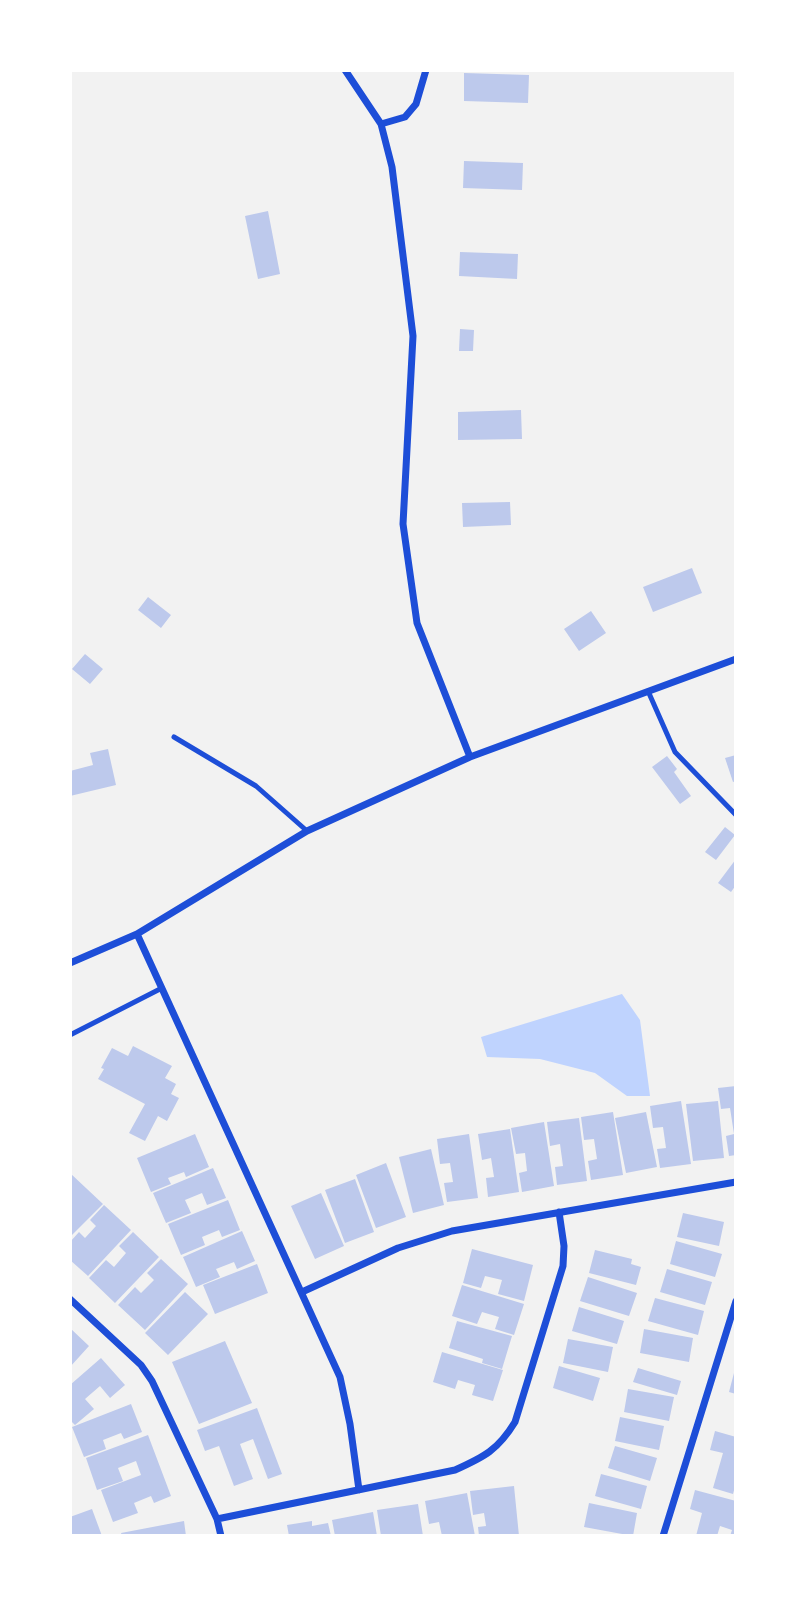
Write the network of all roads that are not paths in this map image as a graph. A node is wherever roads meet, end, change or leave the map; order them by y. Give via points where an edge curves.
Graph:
1 (345, 70) edge
2 (426, 70) edge
3 (382, 124) junction
4 (736, 659) edge
5 (648, 691) junction
6 (174, 737) dead end
7 (470, 757) junction
8 (736, 815) edge
9 (307, 831) junction
10 (137, 934) junction
11 (70, 963) edge
12 (162, 988) junction
13 (70, 1035) edge
14 (736, 1182) edge
15 (559, 1212) junction
16 (302, 1292) junction
17 (70, 1299) edge
18 (736, 1301) edge
19 (359, 1490) junction
20 (217, 1519) junction
21 (221, 1536) edge
22 (663, 1536) edge

1 - 3 street
2 - 3 street via 416,104 405,117
3 - 7 street via 398,207 413,336 403,524 417,623
4 - 5 street
5 - 7 street
5 - 8 lane via 675,752
6 - 9 lane via 257,786
7 - 9 street
9 - 10 street
10 - 11 street
10 - 12 street
12 - 13 lane
12 - 16 street
14 - 15 street
15 - 16 street via 425,1238
15 - 19 street via 563,1266 515,1422 503,1442 455,1470
16 - 19 street via 340,1377
17 - 20 street via 141,1365 152,1381
18 - 22 street
19 - 20 street
20 - 21 street

